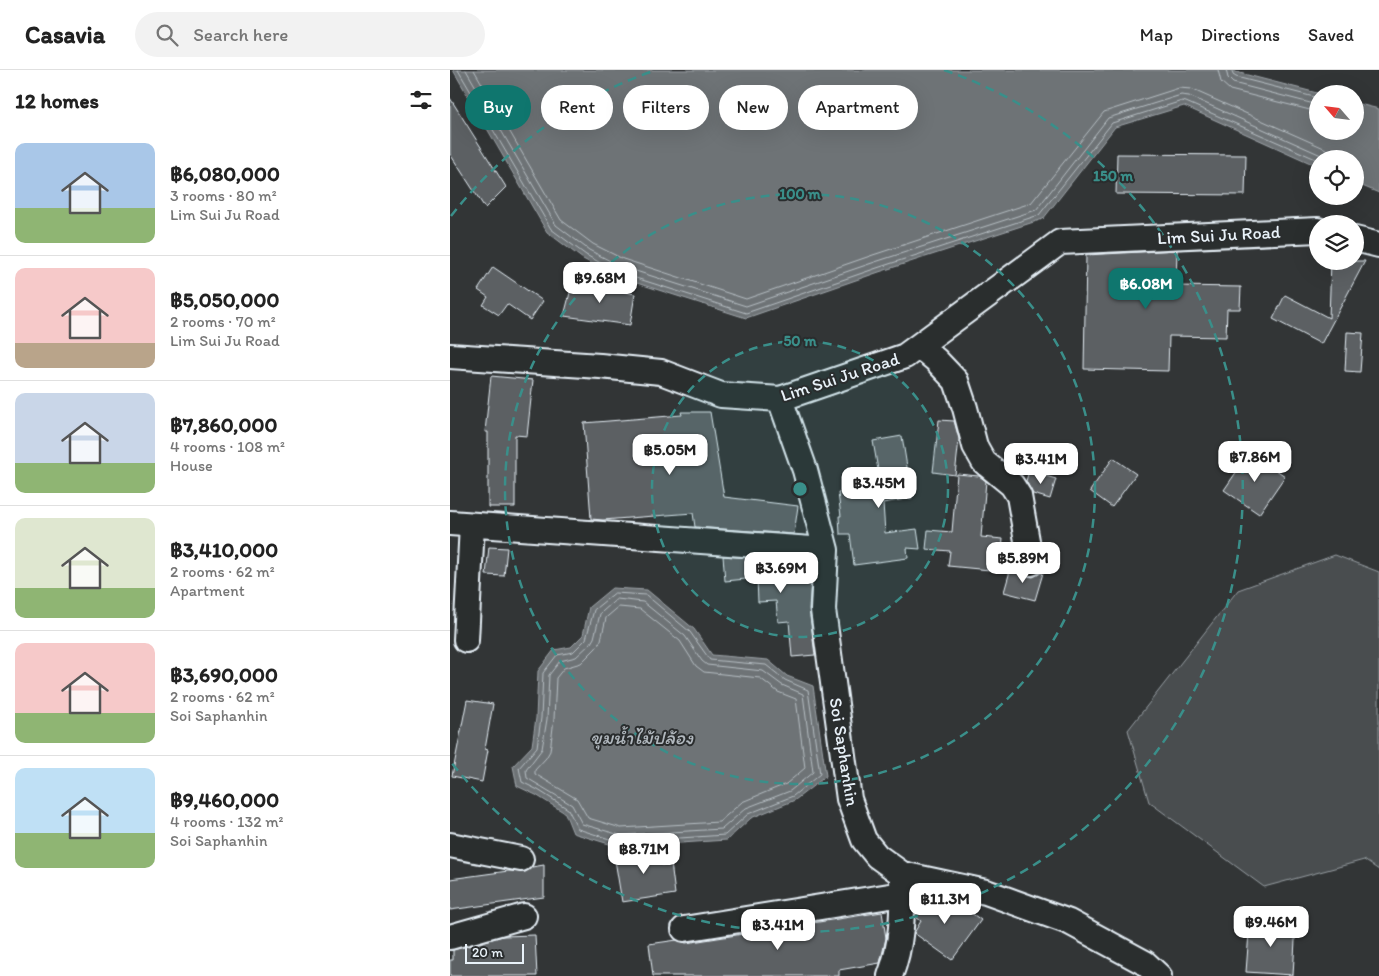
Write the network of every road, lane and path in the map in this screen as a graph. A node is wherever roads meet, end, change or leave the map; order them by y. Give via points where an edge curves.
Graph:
1 (1309, 230) edge
2 (1364, 241) edge
3 (1379, 245) edge
4 (919, 346) junction
5 (450, 356) edge
6 (780, 399) junction
7 (461, 524) edge
8 (826, 550) junction
9 (1030, 563) dead end
10 (466, 640) dead end
11 (450, 845) edge
12 (521, 859) dead end
13 (902, 884) junction
14 (524, 916) dead end
15 (684, 929) dead end
16 (450, 937) edge
17 (890, 976) edge
18 (1159, 976) edge

1 - 4 street, Lim Sui Ju Road via 1060,242
2 - 3 street
4 - 6 street, Lim Sui Ju Road via 905,356
4 - 9 street via 956,381 975,446 984,462 1012,485 1018,496
5 - 6 street, Lim Sui Ju Road via 661,372 721,395
6 - 8 street, Soi Saphanhin via 805,470
7 - 8 street
7 - 10 street
8 - 13 street, Soi Saphanhin via 823,610 849,799 864,840
11 - 12 street
13 - 15 street
13 - 17 street via 902,929
13 - 18 street, Soi Saphanhin via 986,892 1068,922 1145,963
14 - 16 street

